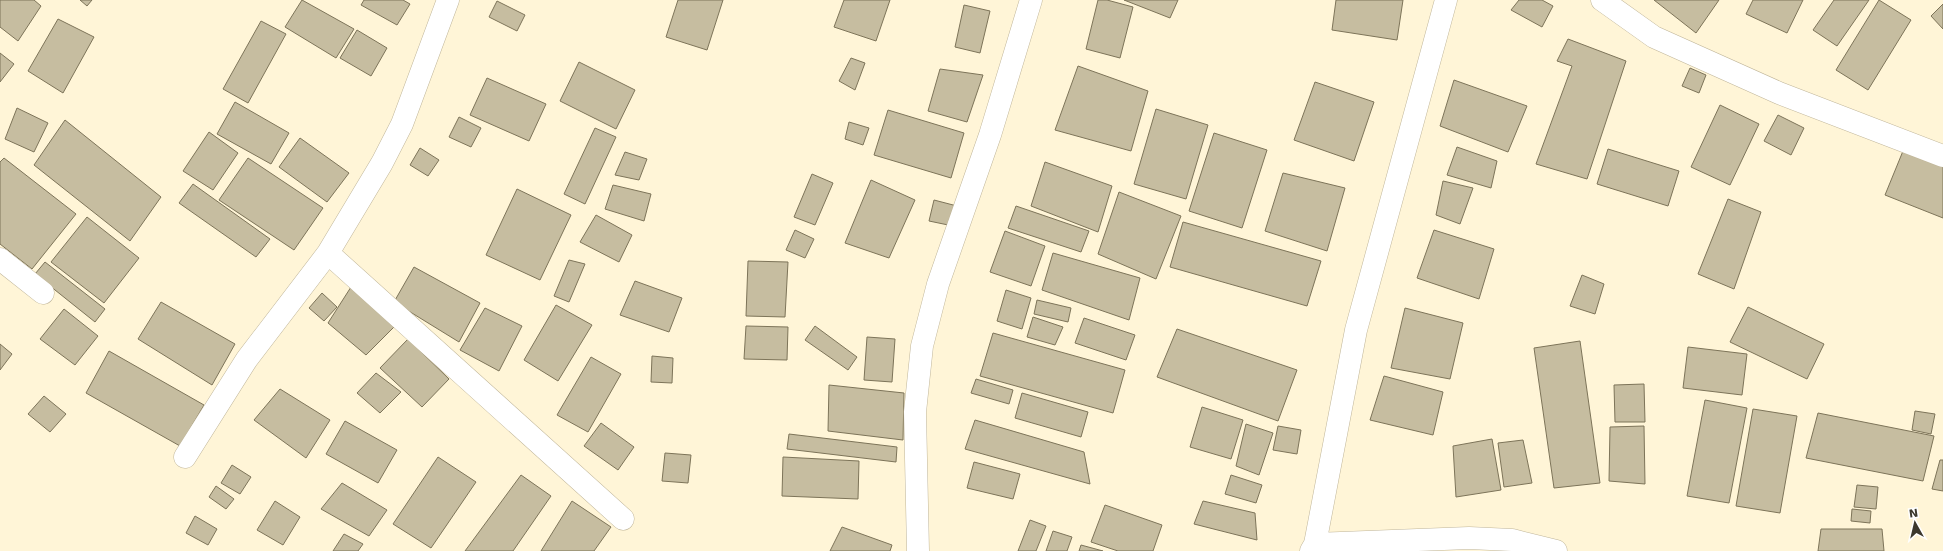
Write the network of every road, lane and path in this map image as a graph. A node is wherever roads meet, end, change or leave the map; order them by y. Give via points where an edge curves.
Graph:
1 (448, 0) edge
2 (1030, 0) edge
3 (1446, 0) edge
4 (1602, 0) edge
5 (1943, 156) edge
6 (328, 253) junction
7 (0, 259) edge
8 (43, 293) dead end
9 (185, 457) dead end
10 (624, 519) dead end
11 (1313, 547) edge
12 (918, 551) edge
13 (1556, 551) edge

1 - 6 street via 402,124 382,163
2 - 12 street via 990,135 938,284 922,346 915,412
3 - 11 street via 1356,330
4 - 5 street via 1654,37 1779,93
6 - 9 street via 247,359
6 - 10 street
7 - 8 street
11 - 13 street via 1469,538 1512,540

